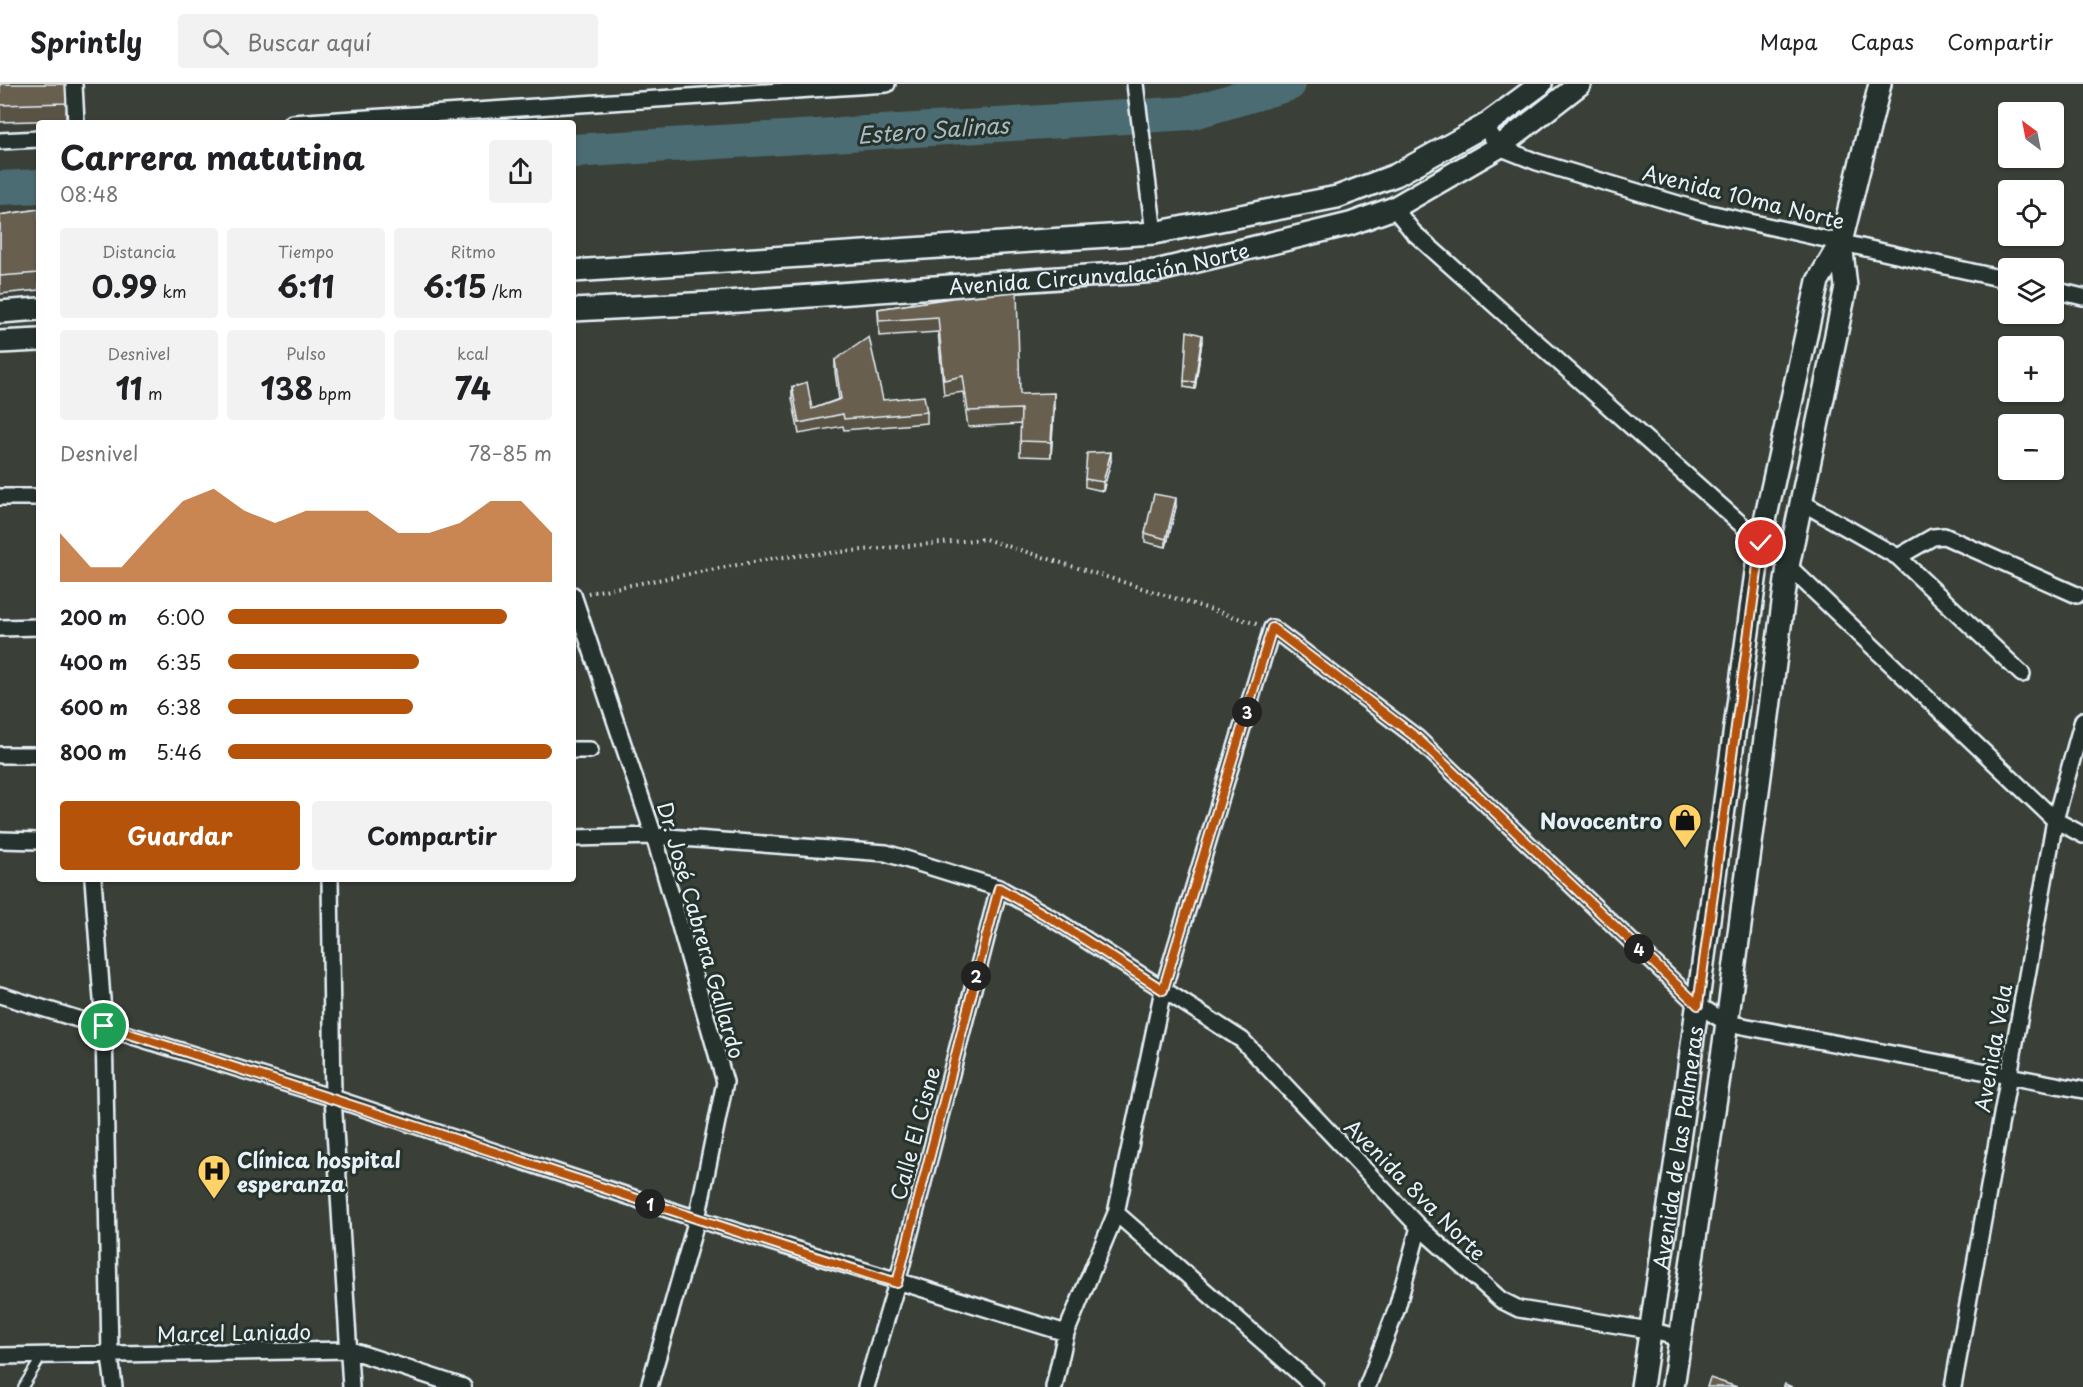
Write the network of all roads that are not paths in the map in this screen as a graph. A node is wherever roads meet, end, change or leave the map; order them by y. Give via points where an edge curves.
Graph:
1 (74, 84) edge
2 (878, 84) edge
3 (887, 84) edge
4 (1135, 84) edge
5 (1540, 84) edge
6 (1580, 84) edge
7 (1880, 84) edge
8 (710, 90) edge
9 (76, 120) edge
10 (330, 120) edge
11 (1484, 126) junction
12 (36, 139) edge
13 (0, 141) edge
14 (1499, 147) junction
15 (1394, 208) junction
16 (1154, 232) junction
17 (1840, 242) junction
18 (576, 271) edge
19 (1998, 278) edge
20 (2064, 292) edge
21 (2083, 297) edge
22 (36, 309) edge
23 (576, 310) edge
24 (0, 312) edge
25 (36, 340) edge
26 (0, 342) edge
27 (0, 497) edge
28 (36, 497) edge
29 (1802, 502) junction
30 (1761, 543) junction
31 (1898, 557) junction
32 (1788, 566) junction
33 (2077, 595) dead end
34 (576, 605) edge
35 (36, 627) edge
36 (0, 628) edge
37 (2022, 674) dead end
38 (2083, 720) edge
39 (576, 750) edge
40 (590, 750) dead end
41 (0, 755) edge
42 (36, 755) edge
43 (2055, 820) junction
44 (2083, 835) edge
45 (654, 836) junction
46 (576, 838) edge
47 (0, 840) edge
48 (36, 841) edge
49 (93, 882) edge
50 (330, 882) edge
51 (999, 888) junction
52 (1163, 990) junction
53 (0, 995) edge
54 (1698, 1005) junction
55 (1728, 1023) junction
56 (104, 1026) junction
57 (2008, 1075) junction
58 (2083, 1090) edge
59 (333, 1098) junction
60 (1116, 1213) junction
61 (696, 1220) junction
62 (1419, 1227) junction
63 (897, 1283) junction
64 (1649, 1330) junction
65 (1066, 1333) junction
66 (1680, 1338) junction
67 (350, 1350) junction
68 (0, 1356) edge
69 (42, 1356) junction
70 (110, 1356) junction
71 (23, 1387) edge
72 (114, 1387) edge
73 (351, 1387) edge
74 (463, 1387) edge
75 (649, 1387) edge
76 (866, 1387) edge
77 (1054, 1387) edge
78 (1315, 1387) edge
79 (1367, 1387) edge
80 (1642, 1387) edge
81 (1673, 1387) edge
82 (1953, 1387) edge

1 - 9 street
2 - 3 street
2 - 8 street
4 - 16 street
5 - 11 main road, Avenida Circunvalación Norte
6 - 14 main road, Avenida Circunvalación Norte
7 - 17 main road, Avenida de las Palmeras
8 - 10 street
11 - 14 street
11 - 16 main road, Avenida Circunvalación Norte via 1396,175 1337,197
12 - 13 street
14 - 15 main road, Avenida Circunvalación Norte
14 - 17 street, Avenida 10ma Norte via 1706,212
15 - 23 main road, Avenida Circunvalación Norte via 1350,224 1156,272
15 - 30 street via 1413,232
16 - 18 main road, Avenida Circunvalación Norte
17 - 19 street, Avenida 10ma Norte
17 - 29 main road, Avenida de las Palmeras via 1846,287
17 - 30 main road, Avenida de las Palmeras via 1818,281
20 - 21 street
22 - 24 main road
25 - 26 main road
27 - 28 street
29 - 31 street
29 - 32 main road, Avenida de las Palmeras
30 - 32 street
30 - 54 main road, Avenida de las Palmeras
31 - 33 street via 1933,537 1944,536
31 - 37 street
32 - 43 street
32 - 55 main road, Avenida de las Palmeras
34 - 45 street, Dr. José Cabrera Gallardo
35 - 36 street
38 - 43 street, Avenida Vela
39 - 40 street
41 - 42 street
43 - 44 street
43 - 57 street, Avenida Vela
45 - 46 street, Avenida 8va Norte
45 - 51 street, Avenida 8va Norte via 886,853
45 - 61 street, Dr. José Cabrera Gallardo via 725,1082
47 - 48 street
49 - 56 street
50 - 59 street
51 - 52 street, Avenida 8va Norte
51 - 63 street, Calle El Cisne
52 - 54 street via 1272,628 1417,738
52 - 60 street
52 - 62 street, Avenida 8va Norte via 1242,1040
53 - 56 street
54 - 55 street
54 - 64 main road, Avenida de las Palmeras
55 - 57 street
55 - 66 main road, Avenida de las Palmeras
56 - 59 street
56 - 70 street
57 - 58 street
57 - 82 street, Avenida Vela
59 - 61 street
59 - 67 street
60 - 65 street
60 - 78 street
61 - 63 street
61 - 75 street, Dr. José Cabrera Gallardo
62 - 64 street, Avenida 8va Norte via 1501,1300 1519,1309
62 - 79 street via 1397,1308
63 - 65 street
63 - 76 street, Calle El Cisne
64 - 66 street, Avenida 8va Norte
64 - 80 main road, Avenida de las Palmeras
65 - 77 street
66 - 81 main road, Avenida de las Palmeras
67 - 70 street, Marcel Laniado
67 - 73 street
67 - 74 street, Marcel Laniado
68 - 69 street, Marcel Laniado
69 - 70 street, Marcel Laniado
69 - 71 lane
70 - 72 street

